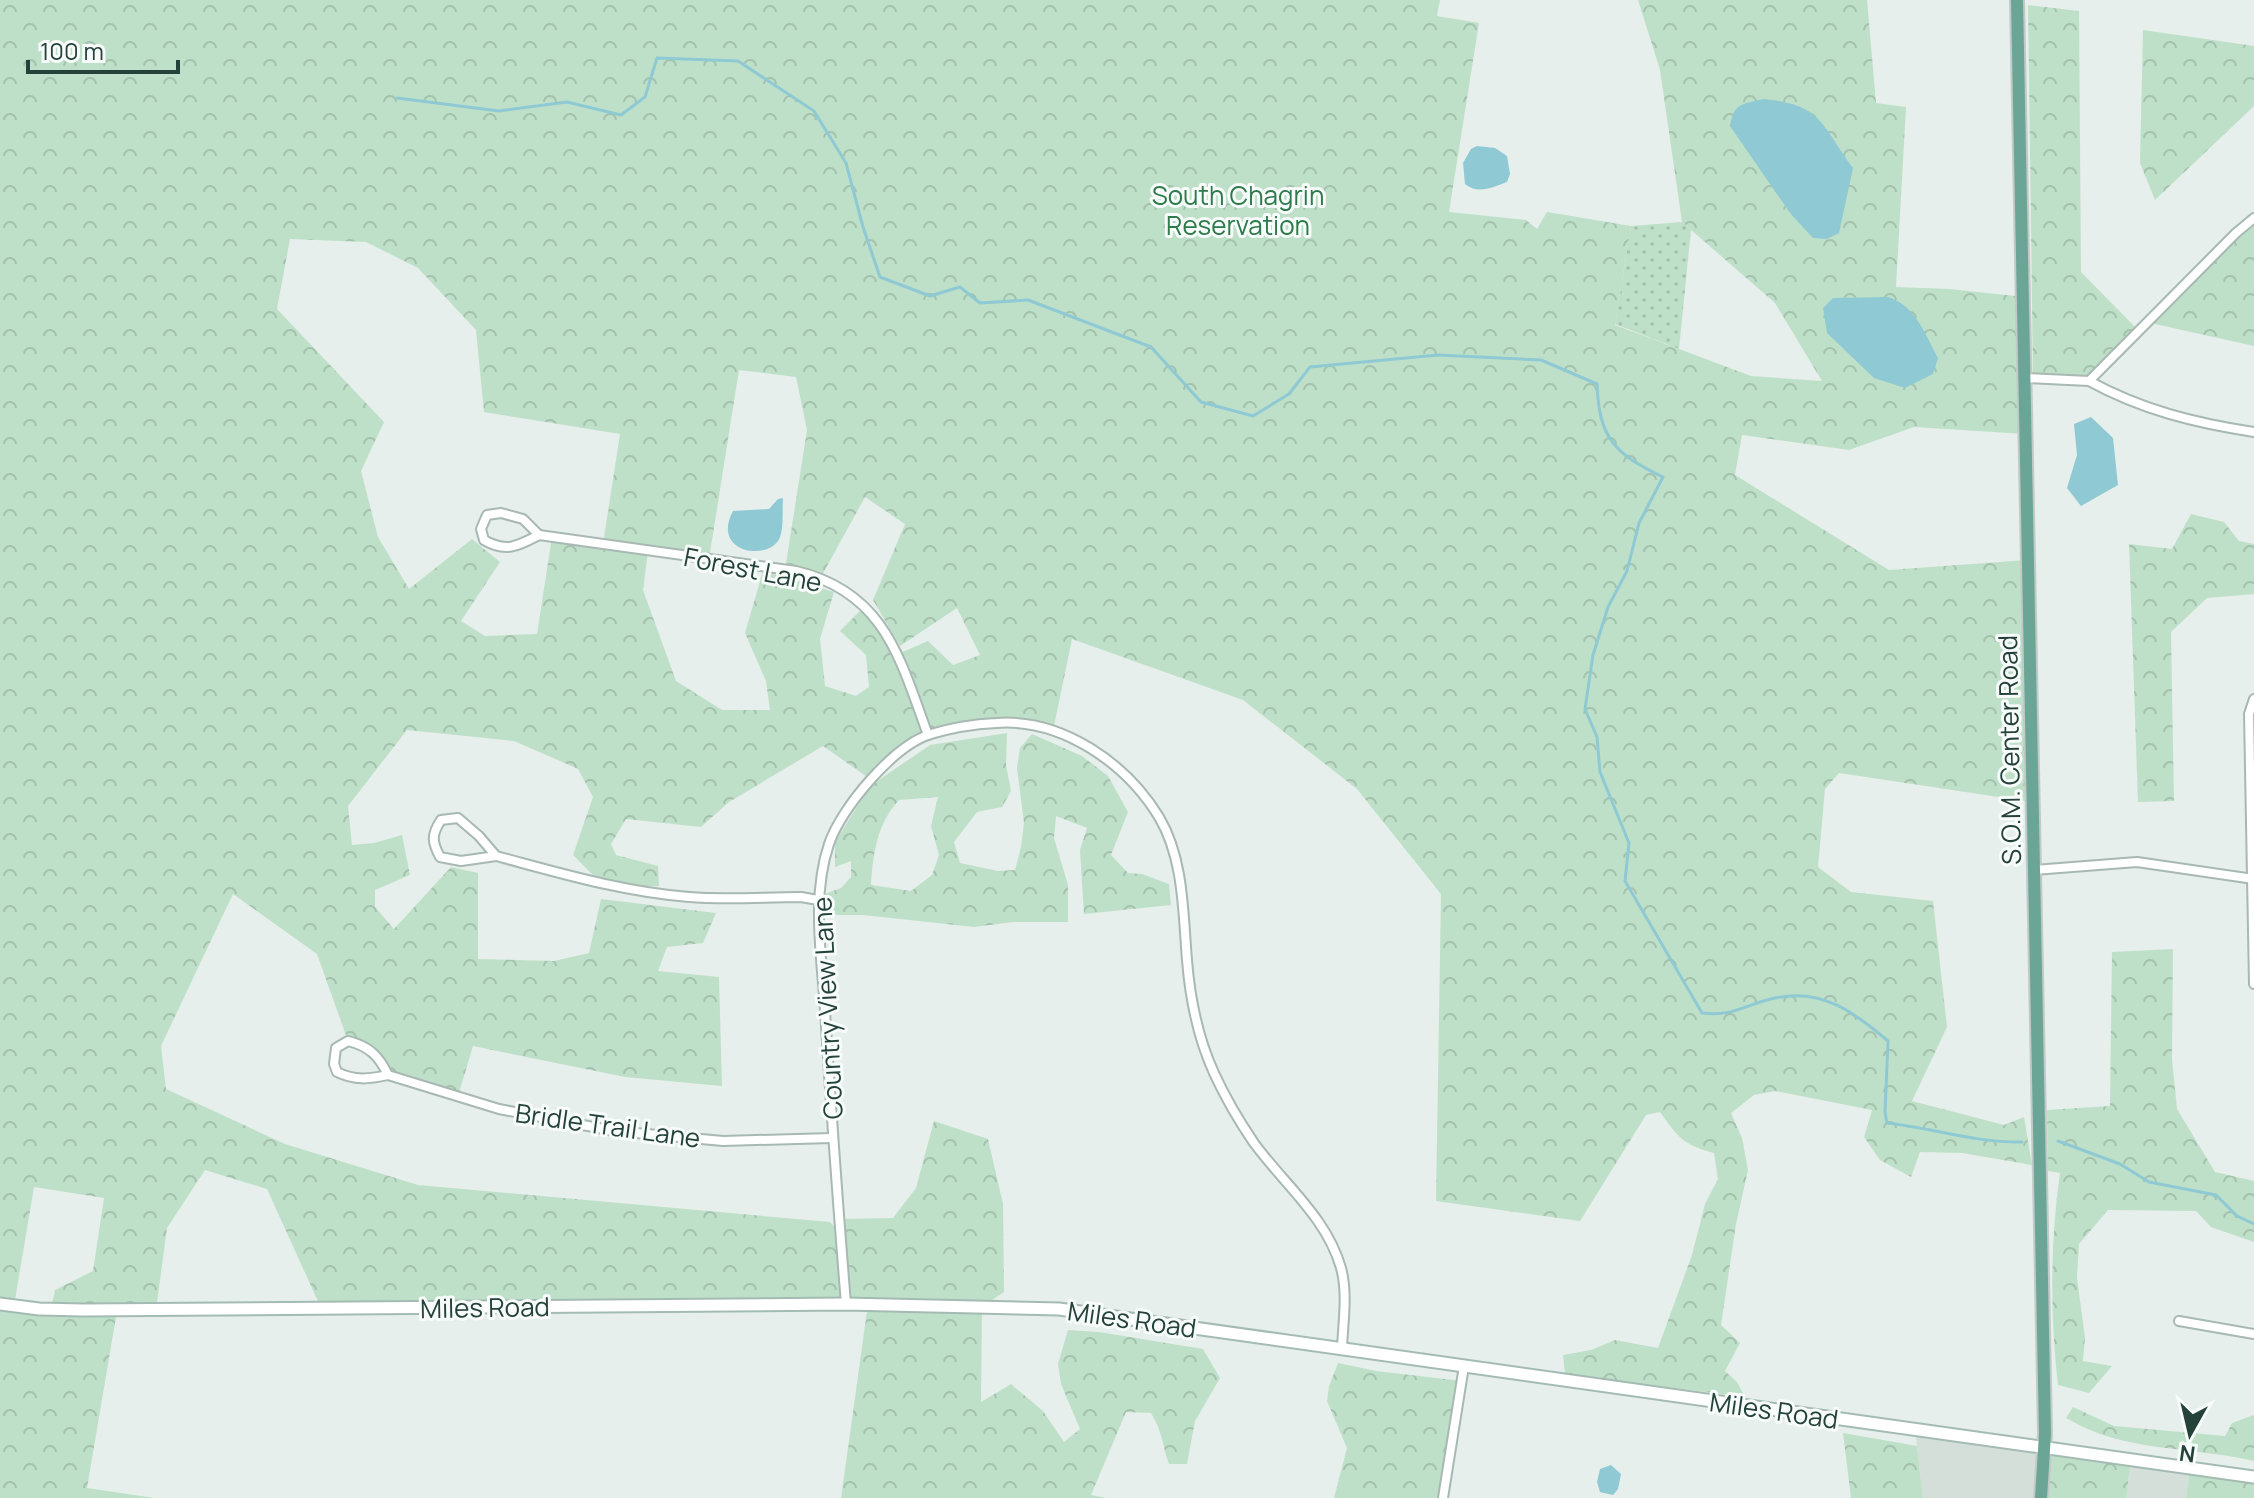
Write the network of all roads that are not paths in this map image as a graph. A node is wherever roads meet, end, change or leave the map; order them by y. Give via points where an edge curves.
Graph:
1 (2017, 0) edge
2 (2254, 218) edge
3 (2026, 378) junction
4 (2089, 381) junction
5 (2254, 432) edge
6 (539, 535) junction
7 (2254, 699) edge
8 (928, 735) junction
9 (496, 856) junction
10 (2034, 870) junction
11 (2254, 879) edge
12 (818, 900) junction
13 (2254, 984) edge
14 (388, 1075) junction
15 (832, 1138) junction
16 (0, 1304) edge
17 (846, 1304) junction
18 (2179, 1321) dead end
19 (2254, 1334) edge
20 (1342, 1348) junction
21 (1464, 1366) junction
22 (2046, 1448) junction
23 (2254, 1477) edge
24 (1443, 1498) edge
25 (2041, 1498) edge

1 - 3 main road, S.O.M. Center Road
2 - 4 street
3 - 4 street
3 - 10 main road, S.O.M. Center Road
4 - 5 street via 2151,410
6 - 6 street, Forest Lane via 519,546 497,548 484,540 481,529 487,515 501,513 523,519
6 - 8 street, Forest Lane via 821,577 865,606 895,645
7 - 11 street via 2249,714
8 - 12 street, Country View Lane via 870,779 844,811 829,844
8 - 20 street, Country View Lane via 997,722 1032,724 1064,734 1120,769 1161,820 1175,855 1191,992 1203,1043 1225,1097 1255,1144 1331,1240 1342,1272
9 - 9 street via 458,818 441,820 433,832 440,857 461,861
9 - 12 street via 623,888 691,897
10 - 11 street via 2137,862
10 - 22 main road, S.O.M. Center Road
11 - 13 street
12 - 15 street, Country View Lane
14 - 14 street, Bridle Trail Lane via 348,1078 337,1072 336,1048 348,1041 361,1044 373,1051
14 - 15 street, Bridle Trail Lane via 499,1109 614,1131 723,1141
15 - 17 street, Country View Lane
16 - 17 main road, Miles Road via 83,1310
17 - 20 main road, Miles Road via 1059,1309
18 - 19 street
20 - 21 main road, Miles Road
21 - 22 main road, Miles Road
21 - 24 street
22 - 23 main road, Miles Road
22 - 25 main road, S.O.M. Center Road

